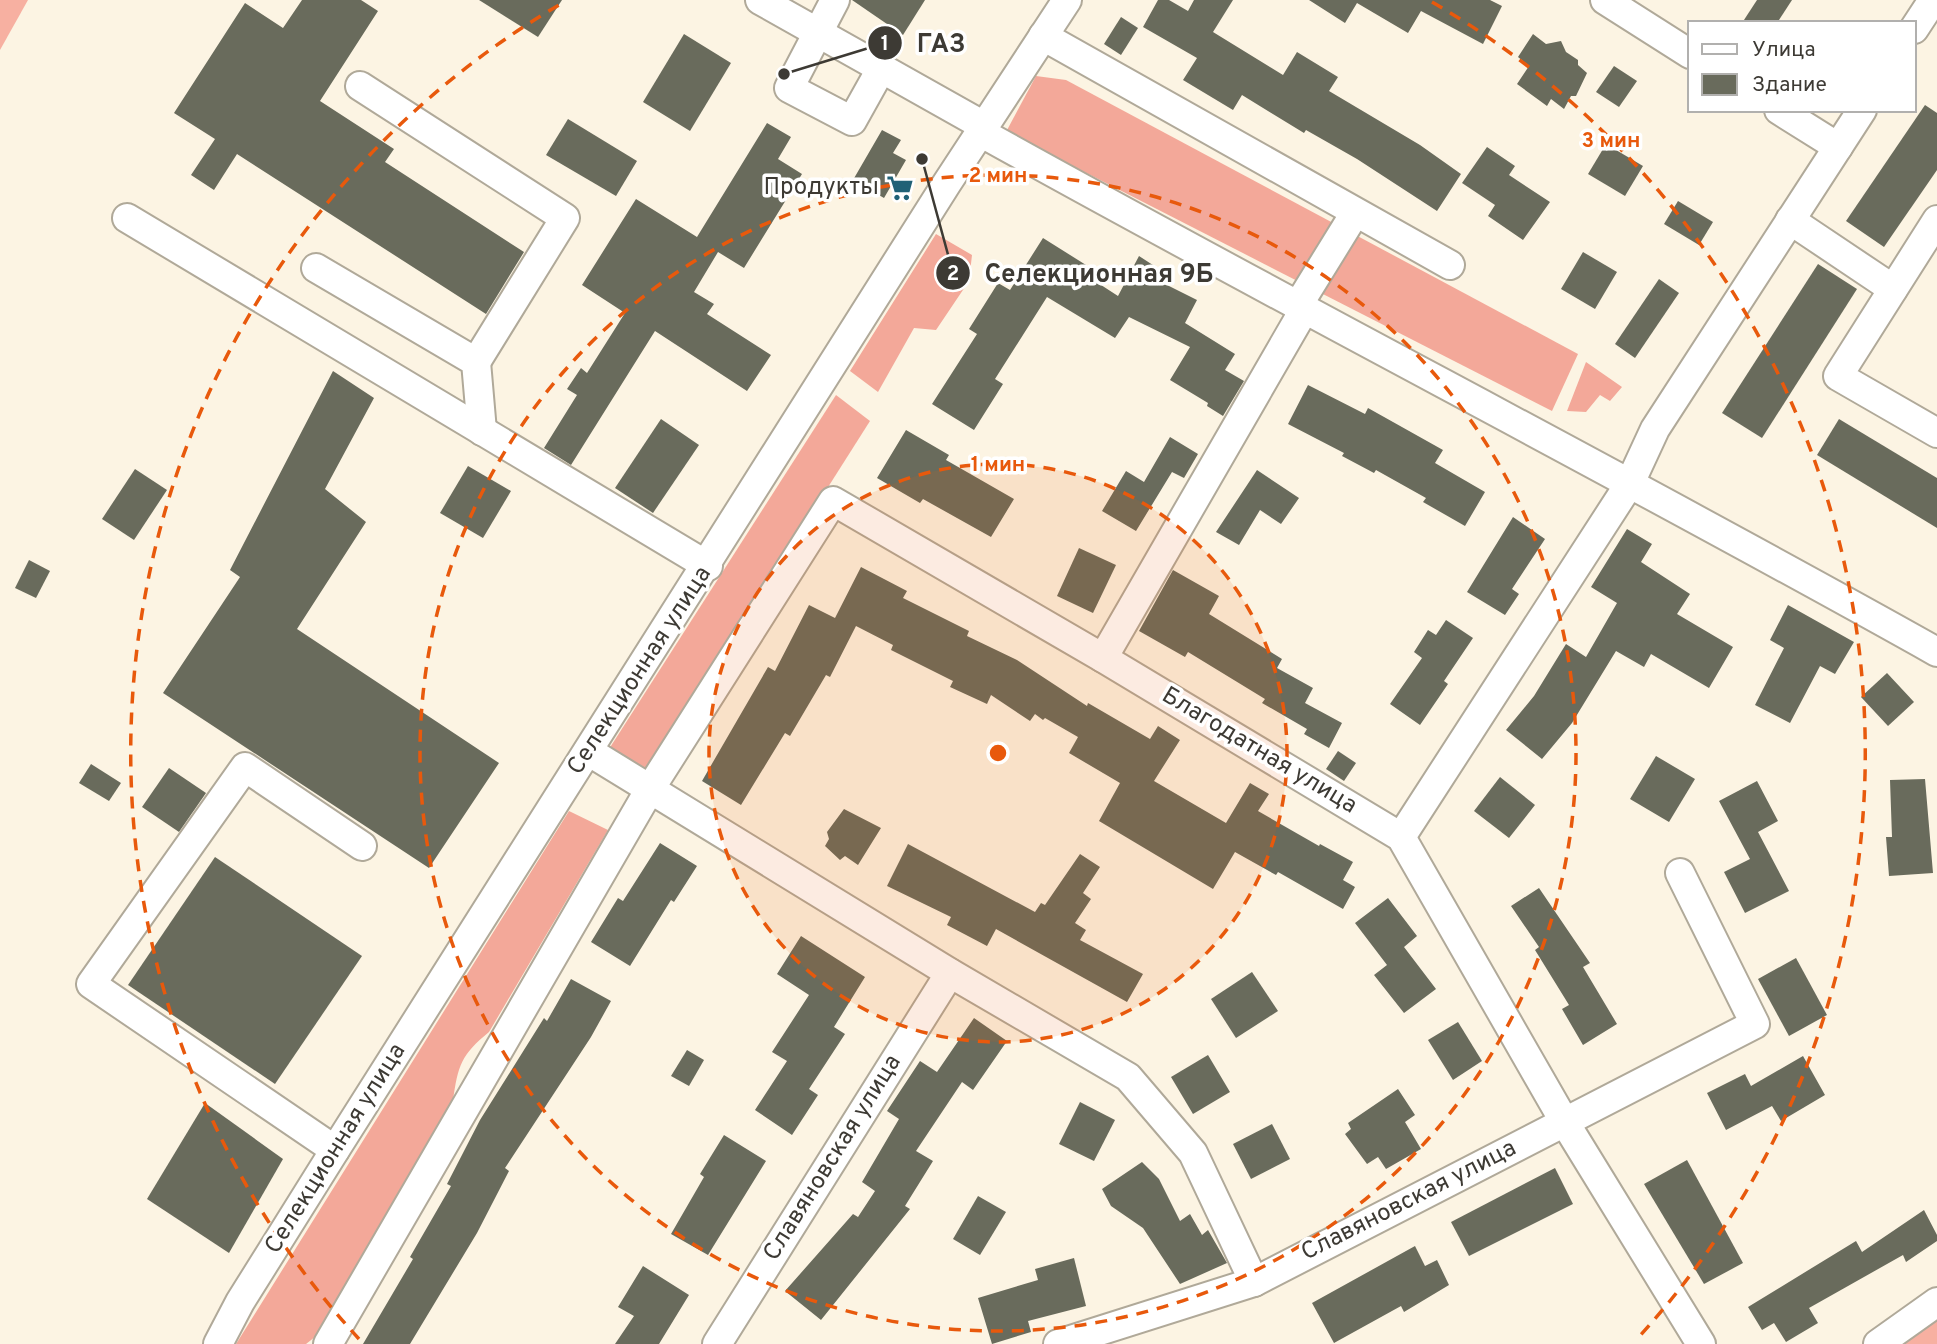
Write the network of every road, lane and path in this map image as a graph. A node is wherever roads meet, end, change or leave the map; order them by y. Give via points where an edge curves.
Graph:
1 (760, 0) edge
2 (835, 0) edge
3 (1067, 0) edge
4 (1605, 0) edge
5 (1933, 0) edge
6 (1916, 26) edge
7 (819, 34) junction
8 (1043, 36) junction
9 (1688, 53) edge
10 (881, 69) junction
11 (360, 86) dead end
12 (1782, 112) edge
13 (1860, 112) edge
14 (982, 129) junction
15 (1838, 147) junction
16 (1355, 213) junction
17 (127, 218) dead end
18 (1790, 220) junction
19 (1937, 220) edge
20 (1450, 265) dead end
21 (316, 268) dead end
22 (1893, 289) junction
23 (1300, 308) junction
24 (475, 362) junction
25 (482, 431) junction
26 (1937, 433) edge
27 (1630, 483) junction
28 (708, 566) junction
29 (1937, 652) edge
30 (1103, 658) junction
31 (588, 751) junction
32 (650, 789) junction
33 (1401, 837) junction
34 (362, 846) dead end
35 (1680, 873) dead end
36 (950, 973) junction
37 (1564, 1121) junction
38 (335, 1150) junction
39 (1254, 1282) junction
40 (1937, 1302) edge
41 (218, 1344) edge
42 (328, 1344) edge
43 (717, 1344) edge
44 (1058, 1344) edge
45 (1701, 1344) edge
46 (1878, 1344) edge

1 - 7 street
2 - 7 street
3 - 8 street, Селекционная улица
4 - 9 street
5 - 6 street
7 - 10 street
7 - 10 street via 789,88 852,121
8 - 14 street, Селекционная улица
8 - 16 street
10 - 14 street
11 - 24 street via 565,218
12 - 15 street
13 - 15 street
14 - 23 street
14 - 28 street, Селекционная улица
15 - 18 street
16 - 20 street
16 - 23 street
17 - 25 street
18 - 22 street
18 - 27 street via 1655,429
19 - 22 street
21 - 24 street
22 - 26 street via 1838,376
23 - 27 street
23 - 30 street
24 - 25 street
25 - 28 street
27 - 29 street
27 - 33 street
28 - 31 street, Селекционная улица
30 - 32 street, Благодатная улица via 833,501
30 - 33 street, Благодатная улица
31 - 32 street
31 - 38 street, Селекционная улица
32 - 36 street
32 - 42 street
33 - 37 street, Благодатная улица
34 - 38 street via 245,767 91,984
35 - 37 street via 1755,1024
36 - 39 street via 1128,1077 1193,1153
36 - 43 street, Славяновская улица
37 - 39 street, Славяновская улица
37 - 45 street, Благодатная улица
38 - 41 street, Селекционная улица
39 - 44 street, Славяновская улица
40 - 46 street

